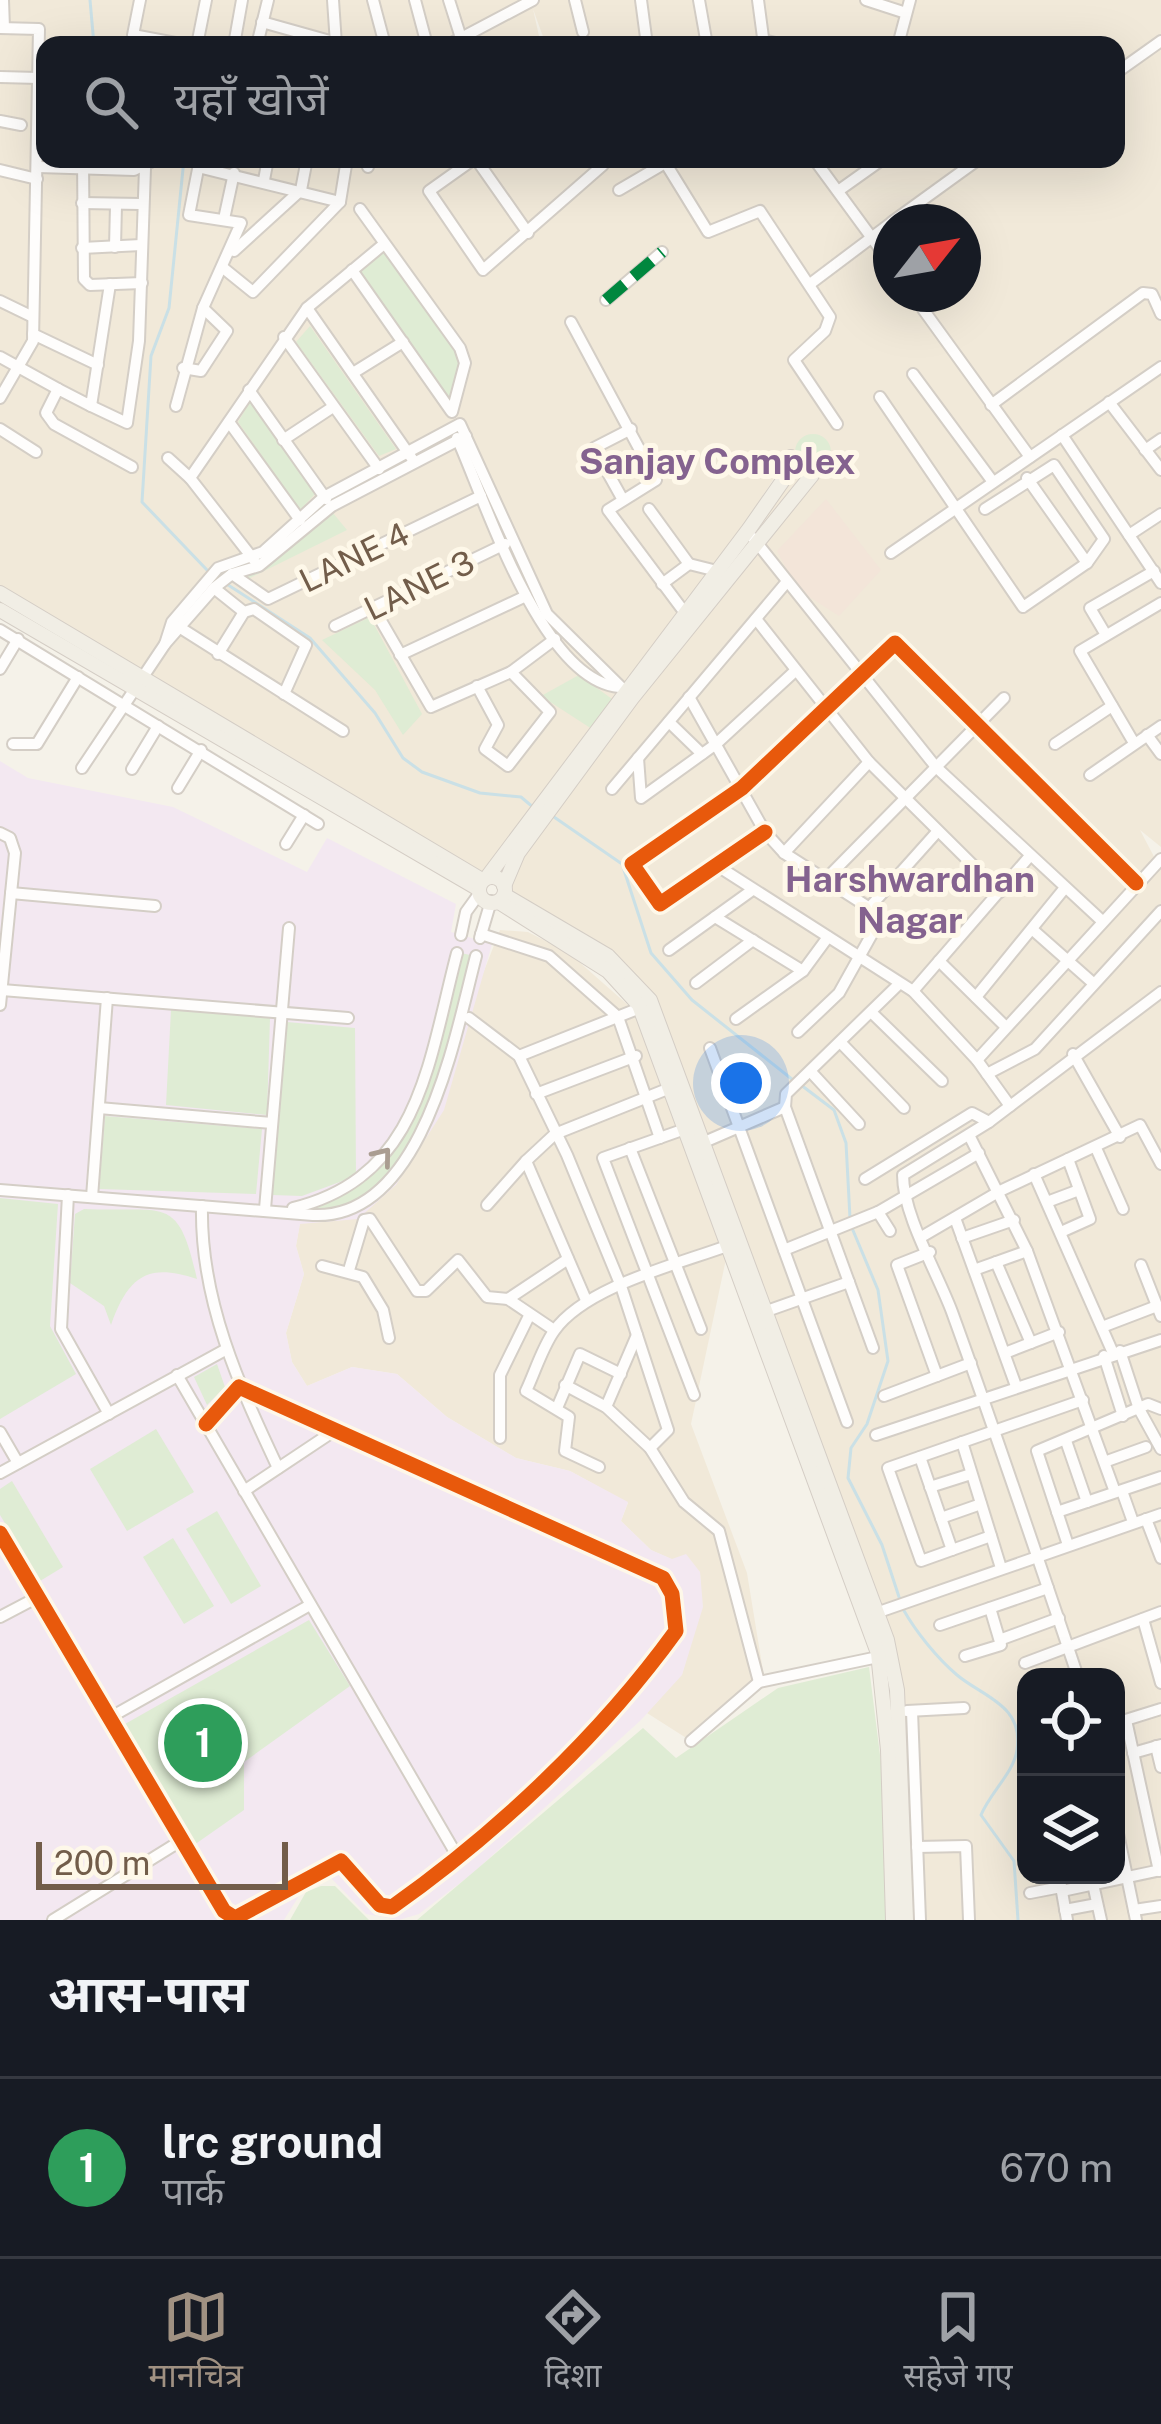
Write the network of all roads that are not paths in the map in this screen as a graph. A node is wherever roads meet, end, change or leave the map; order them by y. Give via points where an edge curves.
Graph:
1 (3, 0) edge
2 (140, 0) edge
3 (204, 0) edge
4 (242, 0) edge
5 (268, 0) edge
6 (333, 0) edge
7 (374, 0) edge
8 (415, 0) edge
9 (449, 0) edge
10 (533, 0) edge
11 (575, 0) edge
12 (641, 0) edge
13 (700, 0) edge
14 (758, 0) edge
15 (866, 0) edge
16 (908, 6) edge
17 (262, 22) junction
18 (2, 28) edge
19 (584, 32) dead end
20 (39, 36) edge
21 (143, 36) edge
22 (198, 36) edge
23 (236, 36) edge
24 (259, 36) edge
25 (309, 36) edge
26 (335, 36) edge
27 (383, 36) edge
28 (425, 36) edge
29 (460, 36) edge
30 (465, 36) edge
31 (646, 36) edge
32 (706, 36) edge
33 (763, 36) edge
34 (903, 36) edge
35 (1161, 41) edge
36 (1125, 67) edge
37 (0, 76) edge
38 (36, 78) edge
39 (0, 121) edge
40 (21, 125) dead end
41 (37, 168) edge
42 (63, 168) edge
43 (83, 168) edge
44 (135, 168) edge
45 (197, 168) edge
46 (218, 168) edge
47 (266, 168) edge
48 (305, 168) edge
49 (345, 168) edge
50 (462, 168) edge
51 (481, 168) edge
52 (600, 168) edge
53 (652, 168) edge
54 (665, 168) edge
55 (821, 168) edge
56 (870, 168) edge
57 (967, 168) edge
58 (0, 170) edge
59 (234, 172) junction
60 (37, 173) junction
61 (264, 180) junction
62 (301, 190) junction
63 (619, 190) dead end
64 (838, 191) junction
65 (340, 202) junction
66 (82, 203) junction
67 (141, 204) junction
68 (918, 204) edge
69 (116, 205) junction
70 (360, 209) dead end
71 (224, 219) junction
72 (528, 233) junction
73 (872, 237) joint
74 (384, 244) junction
75 (142, 245) junction
76 (115, 247) junction
77 (82, 248) junction
78 (662, 252) dead end
79 (225, 261) junction
80 (352, 270) junction
81 (142, 283) junction
82 (110, 284) junction
83 (810, 284) junction
84 (606, 300) dead end
85 (0, 301) edge
86 (203, 308) junction
87 (307, 308) junction
88 (925, 312) edge
89 (1161, 314) edge
90 (33, 317) junction
91 (572, 322) dead end
92 (32, 334) junction
93 (284, 337) junction
94 (403, 342) junction
95 (0, 357) edge
96 (98, 365) junction
97 (1161, 367) edge
98 (20, 368) junction
99 (183, 368) junction
100 (353, 373) junction
101 (913, 374) dead end
102 (58, 389) junction
103 (249, 390) junction
104 (880, 397) dead end
105 (0, 398) edge
106 (1109, 402) junction
107 (991, 405) junction
108 (91, 406) junction
109 (176, 406) dead end
110 (333, 407) junction
111 (452, 412) junction
112 (229, 422) junction
113 (837, 424) dead end
114 (0, 429) edge
115 (631, 429) junction
116 (459, 432) junction
117 (1062, 435) junction
118 (1161, 439) edge
119 (283, 440) junction
120 (1145, 450) junction
121 (36, 452) dead end
122 (791, 457) dead end
123 (168, 458) dead end
124 (1030, 458) junction
125 (413, 459) junction
126 (132, 467) dead end
127 (379, 469) junction
128 (1161, 470) edge
129 (812, 475) dead end
130 (190, 478) junction
131 (1027, 478) junction
132 (993, 482) junction
133 (481, 496) junction
134 (623, 500) junction
135 (328, 502) junction
136 (956, 508) junction
137 (649, 509) dead end
138 (985, 509) dead end
139 (1161, 514) edge
140 (300, 520) junction
141 (1129, 535) junction
142 (751, 536) junction
143 (509, 543) junction
144 (891, 553) dead end
145 (256, 562) junction
146 (1087, 563) junction
147 (689, 564) junction
148 (717, 571) junction
149 (1154, 571) junction
150 (219, 578) junction
151 (1161, 583) edge
152 (662, 584) junction
153 (785, 584) junction
154 (0, 593) edge
155 (526, 596) junction
156 (1161, 603) edge
157 (373, 607) junction
158 (0, 610) edge
159 (244, 612) junction
160 (685, 613) junction
161 (756, 619) junction
162 (177, 625) junction
163 (335, 626) dead end
164 (0, 630) edge
165 (559, 631) junction
166 (1106, 635) junction
167 (18, 639) junction
168 (553, 644) junction
169 (218, 654) junction
170 (400, 655) junction
171 (0, 669) edge
172 (511, 672) junction
173 (794, 672) junction
174 (78, 676) junction
175 (861, 679) junction
176 (477, 686) junction
177 (133, 691) junction
178 (625, 692) junction
179 (284, 694) junction
180 (689, 697) junction
181 (1004, 698) dead end
182 (1112, 706) junction
183 (826, 709) junction
184 (669, 722) junction
185 (977, 725) junction
186 (158, 726) junction
187 (1161, 726) edge
188 (343, 731) dead end
189 (1147, 735) junction
190 (13, 743) dead end
191 (1134, 743) junction
192 (716, 744) junction
193 (1054, 744) dead end
194 (200, 750) junction
195 (702, 754) junction
196 (1161, 754) edge
197 (638, 758) junction
198 (869, 762) junction
199 (936, 767) junction
200 (82, 768) dead end
201 (132, 769) dead end
202 (1090, 775) dead end
203 (178, 788) dead end
204 (742, 788) junction
205 (612, 789) dead end
206 (906, 799) junction
207 (304, 815) junction
208 (318, 824) dead end
209 (765, 832) junction
210 (937, 832) junction
211 (0, 833) edge
212 (286, 844) dead end
213 (784, 854) junction
214 (1029, 857) junction
215 (1161, 859) edge
216 (716, 866) junction
217 (825, 880) junction
218 (1136, 884) junction
219 (1064, 889) junction
220 (491, 890) junction
221 (751, 891) junction
222 (1000, 892) junction
223 (11, 893) junction
224 (155, 906) dead end
225 (868, 908) junction
226 (1161, 911) edge
227 (716, 917) junction
228 (4, 918) edge
229 (1101, 920) junction
230 (289, 928) dead end
231 (1033, 930) junction
232 (461, 935) dead end
233 (828, 937) junction
234 (753, 940) junction
235 (669, 950) dead end
236 (457, 953) dead end
237 (476, 956) dead end
238 (1066, 958) junction
239 (861, 961) junction
240 (939, 961) junction
241 (803, 971) junction
242 (696, 983) dead end
243 (1093, 983) junction
244 (898, 984) junction
245 (2, 989) edge
246 (913, 991) junction
247 (1161, 992) edge
248 (976, 997) junction
249 (107, 998) junction
250 (0, 1005) edge
251 (640, 1008) junction
252 (282, 1013) junction
253 (872, 1013) junction
254 (618, 1017) junction
255 (347, 1018) dead end
256 (469, 1018) dead end
257 (736, 1019) dead end
258 (1006, 1027) junction
259 (798, 1032) dead end
260 (842, 1044) junction
261 (710, 1048) dead end
262 (1072, 1054) junction
263 (518, 1056) junction
264 (636, 1056) junction
265 (977, 1060) junction
266 (810, 1073) junction
267 (987, 1074) junction
268 (942, 1081) dead end
269 (670, 1088) junction
270 (536, 1094) junction
271 (649, 1096) junction
272 (786, 1101) junction
273 (1010, 1106) junction
274 (99, 1108) junction
275 (904, 1108) dead end
276 (988, 1122) junction
277 (272, 1123) junction
278 (859, 1124) dead end
279 (740, 1128) junction
280 (685, 1129) junction
281 (555, 1134) junction
282 (969, 1135) junction
283 (1120, 1137) junction
284 (660, 1138) junction
285 (1156, 1140) edge
286 (702, 1143) junction
287 (630, 1148) junction
288 (1096, 1148) junction
289 (980, 1153) junction
290 (1068, 1159) junction
291 (526, 1161) junction
292 (1161, 1164) edge
293 (1034, 1174) junction
294 (865, 1179) dead end
295 (0, 1190) edge
296 (1079, 1190) junction
297 (1000, 1191) junction
298 (68, 1195) junction
299 (92, 1197) junction
300 (903, 1198) junction
301 (1047, 1202) junction
302 (487, 1205) dead end
303 (202, 1206) junction
304 (622, 1208) junction
305 (265, 1209) junction
306 (1123, 1209) dead end
307 (284, 1210) junction
308 (878, 1212) junction
309 (955, 1218) junction
310 (594, 1219) junction
311 (1014, 1220) junction
312 (890, 1232) dead end
313 (1060, 1232) junction
314 (831, 1233) junction
315 (922, 1236) junction
316 (962, 1238) junction
317 (727, 1246) junction
318 (784, 1250) junction
319 (1027, 1251) junction
320 (930, 1252) junction
321 (568, 1258) junction
322 (996, 1262) junction
323 (675, 1265) junction
324 (1141, 1265) dead end
325 (322, 1266) dead end
326 (349, 1270) junction
327 (974, 1270) junction
328 (649, 1277) junction
329 (849, 1282) junction
330 (621, 1286) junction
331 (802, 1298) junction
332 (508, 1299) junction
333 (586, 1300) junction
334 (1159, 1311) edge
335 (764, 1312) junction
336 (529, 1316) junction
337 (1102, 1327) junction
338 (701, 1329) dead end
339 (554, 1330) junction
340 (1059, 1332) junction
341 (638, 1335) junction
342 (389, 1338) dead end
343 (1161, 1340) edge
344 (1031, 1343) junction
345 (872, 1348) dead end
346 (225, 1350) junction
347 (1005, 1353) junction
348 (1113, 1353) junction
349 (970, 1363) junction
350 (1072, 1367) junction
351 (620, 1374) junction
352 (177, 1375) junction
353 (937, 1376) junction
354 (566, 1385) junction
355 (1016, 1386) junction
356 (239, 1387) junction
357 (694, 1395) dead end
358 (884, 1396) dead end
359 (984, 1397) junction
360 (1083, 1400) junction
361 (557, 1408) junction
362 (606, 1408) junction
363 (1139, 1409) junction
364 (1161, 1409) edge
365 (109, 1414) junction
366 (1124, 1416) junction
367 (847, 1422) dead end
368 (206, 1424) junction
369 (994, 1430) junction
370 (1094, 1430) junction
371 (334, 1431) junction
372 (0, 1432) edge
373 (1158, 1434) edge
374 (876, 1436) dead end
375 (500, 1438) dead end
376 (1066, 1441) junction
377 (962, 1442) junction
378 (1146, 1447) dead end
379 (650, 1448) junction
380 (1161, 1449) edge
381 (920, 1457) junction
382 (1107, 1461) junction
383 (18, 1463) junction
384 (598, 1467) dead end
385 (278, 1468) junction
386 (0, 1473) edge
387 (971, 1474) junction
388 (1161, 1477) edge
389 (930, 1487) junction
390 (244, 1491) junction
391 (1119, 1492) junction
392 (1087, 1502) junction
393 (981, 1504) junction
394 (1058, 1512) junction
395 (1161, 1514) edge
396 (941, 1518) junction
397 (1139, 1521) junction
398 (0, 1533) edge
399 (991, 1536) junction
400 (1068, 1545) junction
401 (952, 1550) junction
402 (1036, 1556) junction
403 (1161, 1558) edge
404 (1000, 1568) junction
405 (1048, 1588) junction
406 (38, 1597) junction
407 (310, 1605) junction
408 (990, 1608) junction
409 (1161, 1612) edge
410 (876, 1613) junction
411 (0, 1617) edge
412 (1059, 1618) junction
413 (1143, 1618) junction
414 (940, 1625) dead end
415 (1002, 1639) junction
416 (1067, 1644) junction
417 (1157, 1654) edge
418 (965, 1656) dead end
419 (878, 1657) junction
420 (1025, 1664) dead end
421 (1075, 1668) edge
422 (759, 1682) junction
423 (1161, 1683) edge
424 (964, 1708) dead end
425 (1161, 1709) edge
426 (905, 1711) junction
427 (109, 1718) junction
428 (1125, 1720) edge
429 (1125, 1732) edge
430 (691, 1741) dead end
431 (1159, 1746) edge
432 (1133, 1753) junction
433 (1161, 1767) edge
434 (896, 1807) junction
435 (1157, 1839) edge
436 (178, 1842) junction
437 (917, 1847) junction
438 (459, 1859) junction
439 (1125, 1867) edge
440 (1160, 1871) edge
441 (1127, 1876) junction
442 (1060, 1884) edge
443 (1093, 1884) edge
444 (1030, 1892) dead end
445 (1097, 1904) junction
446 (1161, 1906) edge
447 (1066, 1915) edge
448 (1135, 1915) edge
449 (53, 1920) edge
450 (892, 1920) edge
451 (906, 1920) edge
452 (920, 1920) edge
453 (969, 1920) edge
454 (1101, 1920) edge

1 - 18 street
2 - 21 street via 134,34
3 - 22 street
4 - 23 street
5 - 17 street
6 - 26 street
7 - 27 street
8 - 28 street
9 - 29 street
10 - 30 street
11 - 19 street
12 - 31 street
13 - 32 street
14 - 33 street
15 - 16 street
16 - 34 street
17 - 24 street
17 - 25 street
18 - 20 street via 39,29
35 - 36 street
37 - 38 street
39 - 40 street
41 - 60 street
42 - 60 street
43 - 66 street
44 - 67 street
45 - 71 street via 189,215
46 - 59 street
47 - 61 street
48 - 62 street
49 - 65 street
50 - 72 street via 429,190 483,270
51 - 72 street
52 - 72 street
53 - 63 street
54 - 83 street via 708,232 760,212
55 - 64 street
56 - 64 street
57 - 68 street
58 - 60 street
59 - 61 street
59 - 71 street
60 - 90 street
61 - 62 street
62 - 65 street
62 - 79 street
64 - 73 street
65 - 79 street via 253,292
66 - 69 street
66 - 77 street
67 - 69 street
67 - 75 street
69 - 76 street
70 - 74 street
71 - 79 street via 241,223
73 - 83 street
74 - 80 street
74 - 111 street via 464,357
75 - 76 street
75 - 81 street
76 - 77 street
77 - 82 street via 83,279
78 - 84 street
79 - 86 street
80 - 87 street
80 - 94 street
81 - 82 street
81 - 108 street via 127,423
82 - 96 street
83 - 113 street via 830,316 794,360
85 - 90 street
86 - 99 street
86 - 99 street via 227,331 200,371
87 - 93 street
87 - 100 street
88 - 107 street
89 - 107 street via 1152,294 1143,293
90 - 92 street
91 - 115 street
92 - 96 street
92 - 98 street
93 - 103 street
93 - 110 street
94 - 100 street
94 - 111 street
95 - 98 street
96 - 108 street
97 - 106 street
98 - 102 street
98 - 105 street
99 - 109 street
100 - 125 street
101 - 132 street
102 - 108 street
102 - 126 street via 46,413 54,424
103 - 112 street
103 - 119 street
104 - 136 street
106 - 117 street
106 - 120 street
107 - 124 street
110 - 119 street
110 - 127 street
111 - 116 street
112 - 130 street
112 - 140 street
114 - 121 street
115 - 134 street via 656,480
115 - 134 street via 594,448
116 - 125 street
116 - 133 street
116 - 143 street
117 - 124 street
117 - 141 street
118 - 120 street
119 - 135 street
120 - 128 street
122 - 142 main road
123 - 130 street
124 - 132 street
125 - 127 street
125 - 135 street
127 - 135 street
129 - 142 main road
130 - 145 street
131 - 138 street
131 - 146 street
131 - 146 street via 1051,464 1066,483 1104,539
132 - 136 street
133 - 143 street
133 - 150 street, LANE 4 via 268,599
134 - 152 street via 608,510
135 - 140 street
135 - 145 street
136 - 144 street
136 - 146 street via 1023,607
137 - 147 street
139 - 141 street
140 - 145 street
141 - 149 street
142 - 148 main road
142 - 153 street
142 - 178 main road
143 - 155 street
143 - 157 street, LANE 3
143 - 165 street
145 - 150 street
147 - 148 street
147 - 152 street
148 - 160 main road
149 - 151 street
149 - 166 street via 1090,608
150 - 159 street
150 - 162 street
152 - 160 street
153 - 161 street
153 - 175 street
154 - 177 main road
155 - 168 street
155 - 170 street
156 - 166 street
157 - 163 street, LANE 3
157 - 170 street
158 - 177 main road
159 - 169 street
159 - 179 street via 254,609 306,645
160 - 178 main road
161 - 173 street
161 - 180 street
162 - 169 street
162 - 177 street
164 - 167 street
165 - 168 street
165 - 178 street
166 - 182 street via 1080,651
167 - 171 street
167 - 174 street
168 - 172 street
168 - 178 street
169 - 179 street
170 - 176 street via 431,707
172 - 176 street
172 - 176 street via 550,712 508,766 485,749 498,725
173 - 183 street
173 - 192 street
174 - 177 street
174 - 190 street via 38,744
175 - 183 street
175 - 185 street via 895,643
175 - 199 street
177 - 186 street
177 - 200 street
177 - 220 main road
178 - 220 main road
179 - 188 street
180 - 184 street
180 - 192 street
181 - 185 street
182 - 191 street
182 - 193 street
183 - 198 street
183 - 204 street
184 - 195 street
184 - 197 street
185 - 199 street
185 - 218 street
186 - 194 street
186 - 201 street
187 - 189 street
189 - 191 street
189 - 196 street
191 - 202 street
192 - 195 street
192 - 204 street
194 - 203 street
194 - 207 street
195 - 197 street via 641,798
197 - 205 street
198 - 206 street
198 - 213 street
199 - 206 street
199 - 214 street
204 - 209 street
204 - 216 street via 632,864 660,904
206 - 210 street
206 - 217 street
207 - 208 street
207 - 212 street
209 - 213 street
209 - 216 street
210 - 222 street
210 - 225 street
211 - 223 street via 15,853
213 - 217 street
214 - 219 street
214 - 222 street
215 - 218 street
216 - 221 street
217 - 225 street
218 - 229 street
219 - 229 street
219 - 231 street
220 - 232 street via 466,912
220 - 251 main road via 608,971
220 - 254 street via 480,937 549,956
220 - 286 main road via 631,974 650,1000
221 - 227 street
221 - 233 street
222 - 240 street
223 - 224 street
223 - 228 street
225 - 239 street via 882,916
226 - 243 street
227 - 234 street
227 - 235 street
228 - 245 street
229 - 238 street
230 - 252 street
231 - 238 street
231 - 248 street
233 - 239 street
233 - 241 street
234 - 241 street
234 - 242 street
307 -> 236 street via 358,1184 398,1138
237 - 307 street via 445,1074 395,1172 350,1210
238 - 243 street
238 - 258 street
239 - 244 street
239 - 259 street
240 - 246 street
240 - 248 street
241 - 257 street
243 - 267 street via 1035,1049
244 - 246 street
244 - 253 street
245 - 249 street
245 - 250 street
246 - 265 street
247 - 262 street
248 - 258 street
249 - 252 street
249 - 274 street
251 - 254 street
251 - 269 main road
252 - 255 street
252 - 277 street
253 - 260 street
253 - 268 street
254 - 263 street
254 - 264 street
256 - 263 street
258 - 265 street
260 - 266 street
260 - 275 street
261 - 279 street
262 - 273 street
262 - 283 street
263 - 270 street
264 - 270 street
264 - 271 street
265 - 267 street
266 - 272 street
266 - 278 street
267 - 273 street
269 - 271 street
269 - 280 main road
270 - 281 street
271 - 281 street
271 - 284 street
272 - 279 street
272 - 314 street
273 - 276 street
274 - 277 street
274 - 299 street
276 - 282 street
276 - 294 street via 973,1112
277 - 305 street
279 - 286 street
279 - 318 street
280 - 284 street
280 - 317 main road
281 - 291 street
281 - 310 street
282 - 289 street
282 - 300 street via 903,1175
283 - 285 street via 1140,1125
283 - 288 street
284 - 287 street
285 - 292 street
286 - 335 main road
287 - 304 street via 603,1158
287 - 323 street
288 - 290 street
288 - 306 street
289 - 297 street
289 - 300 street
290 - 293 street
290 - 296 street
291 - 302 street
291 - 321 street
293 - 297 street
293 - 301 street
295 - 298 street
296 - 301 street
296 - 313 street via 1090,1219
297 - 309 street
297 - 311 street
298 - 299 street
298 - 365 street via 61,1329
299 - 303 street
300 - 308 street
300 - 315 street
301 - 313 street
303 - 305 street
303 - 346 street
304 - 310 street
304 - 328 street
305 - 307 street
308 - 312 street
308 - 314 street
309 - 315 street
309 - 316 street
310 - 330 street
311 - 316 street
311 - 319 street
313 - 337 street
314 - 318 street
314 - 329 street
315 - 320 street
316 - 327 street
317 - 323 street
317 - 419 main road
318 - 331 street
319 - 322 street
319 - 340 street
320 - 349 street
320 - 353 street via 897,1265
321 - 332 street
321 - 333 street
322 - 327 street
322 - 344 street
323 - 328 street
323 - 338 street
324 - 334 street
325 - 326 street
326 - 332 street via 370,1219 417,1291 458,1260 487,1297
326 - 342 street via 373,1290
327 - 347 street
328 - 330 street
328 - 357 street
329 - 331 street
329 - 345 street
330 - 333 street
330 - 341 street
331 - 335 street
331 - 367 street
332 - 336 street
333 - 339 street
334 - 337 street
335 - 410 main road
336 - 339 street
336 - 375 street via 500,1375
337 - 348 street
339 - 361 street via 526,1390
340 - 344 street
340 - 350 street
341 - 351 street
341 - 379 street via 668,1430
343 - 348 street
344 - 347 street
346 - 352 street
346 - 356 street
347 - 355 street
348 - 350 street
348 - 363 street
348 - 366 street
349 - 353 street
349 - 359 street
350 - 355 street
350 - 360 street
351 - 354 street via 580,1354
351 - 362 street
352 - 365 street
352 - 368 street
353 - 358 street
354 - 361 street
354 - 362 street
355 - 359 street
356 - 368 street
356 - 371 street
356 - 385 street
359 - 369 street
359 - 374 street
360 - 369 street
360 - 370 street
361 - 384 street via 569,1417 563,1450
362 - 379 street
363 - 364 street
363 - 366 street
363 - 373 street
365 - 383 street
366 - 370 street
368 - 390 street
369 - 377 street
369 - 402 street
370 - 376 street
370 - 382 street
371 - 385 street
371 - 438 street via 663,1579 672,1594 676,1630 638,1684
372 - 383 street
373 - 380 street
376 - 392 street
376 - 394 street via 1037,1451
377 - 381 street
377 - 387 street
378 - 382 street
379 - 422 street via 684,1502 719,1531
381 - 389 street
381 - 401 street via 888,1468 921,1561
382 - 391 street
383 - 386 street
385 - 390 street
387 - 389 street
387 - 393 street
388 - 391 street
389 - 396 street
390 - 407 street
391 - 392 street
391 - 397 street
392 - 394 street
393 - 396 street
393 - 399 street
394 - 400 street
395 - 397 street
396 - 401 street
397 - 400 street
397 - 403 street
398 - 406 street
399 - 401 street
399 - 404 street
400 - 402 street
402 - 404 street
402 - 405 street
404 - 410 street
405 - 408 street
405 - 412 street
406 - 411 street
406 - 427 street
407 - 427 street
407 - 438 street
408 - 414 street
408 - 415 street
409 - 413 street
410 - 426 main road
412 - 415 street
412 - 416 street
413 - 416 street
413 - 417 street
415 - 418 street
416 - 420 street
416 - 421 street
417 - 423 street
419 - 422 street
419 - 434 main road
422 - 430 street
424 - 426 street
425 - 428 street
426 - 434 main road
426 - 437 street
427 - 436 street
429 - 432 street
431 - 432 street
431 - 433 street
432 - 435 street
434 - 450 main road
434 - 451 main road
435 - 440 street
436 - 438 street via 235,1918 331,1862 341,1861 380,1905 392,1907
436 - 449 street
437 - 452 street
437 - 453 street via 966,1846
439 - 441 street
440 - 441 street
441 - 448 street
442 - 444 street
442 - 447 street
443 - 445 street
445 - 447 street
445 - 454 street
446 - 448 street

